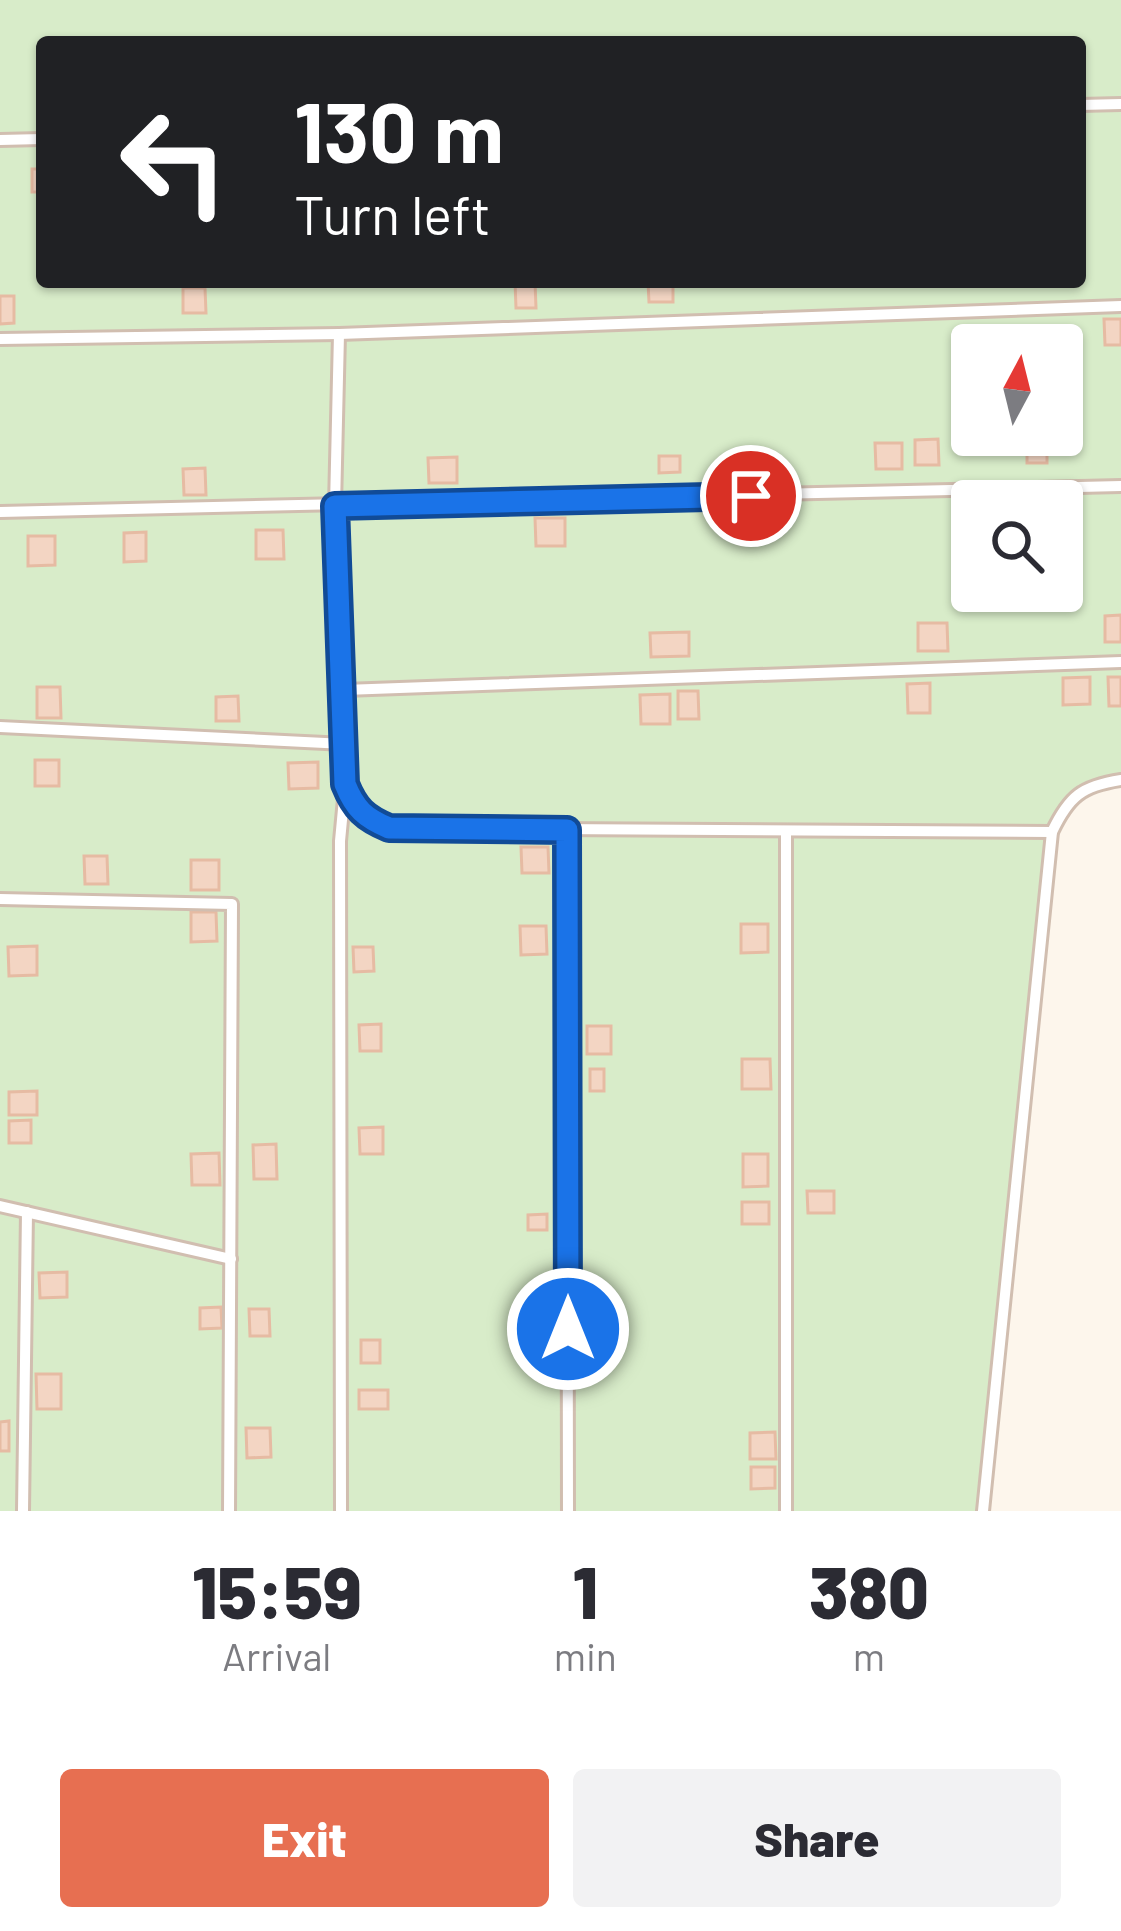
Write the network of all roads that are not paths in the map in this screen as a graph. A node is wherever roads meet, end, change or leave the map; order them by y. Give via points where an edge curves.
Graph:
1 (1121, 104) edge
2 (1086, 105) edge
3 (36, 139) edge
4 (0, 140) edge
5 (1121, 306) edge
6 (339, 334) junction
7 (0, 340) edge
8 (1121, 487) edge
9 (335, 506) junction
10 (0, 512) edge
11 (1121, 662) edge
12 (344, 690) junction
13 (0, 728) edge
14 (345, 744) junction
15 (1121, 780) edge
16 (345, 784) junction
17 (567, 830) junction
18 (786, 831) junction
19 (1052, 832) junction
20 (0, 899) edge
21 (0, 1206) edge
22 (27, 1212) junction
23 (231, 1258) junction
24 (23, 1511) edge
25 (229, 1511) edge
26 (341, 1511) edge
27 (568, 1511) edge
28 (786, 1511) edge
29 (983, 1511) edge

1 - 2 lane
3 - 4 lane
5 - 6 lane
6 - 7 lane
6 - 9 lane
8 - 9 lane
9 - 10 lane
9 - 12 lane
11 - 12 lane
12 - 14 lane
13 - 14 lane
14 - 16 lane
15 - 19 lane via 1085,786 1066,802
16 - 17 lane via 365,818 389,828
16 - 26 lane
17 - 18 lane
17 - 27 lane
18 - 19 lane
18 - 28 lane
19 - 29 lane
20 - 23 lane via 232,904
21 - 22 lane
22 - 23 lane
22 - 24 lane
23 - 25 lane

